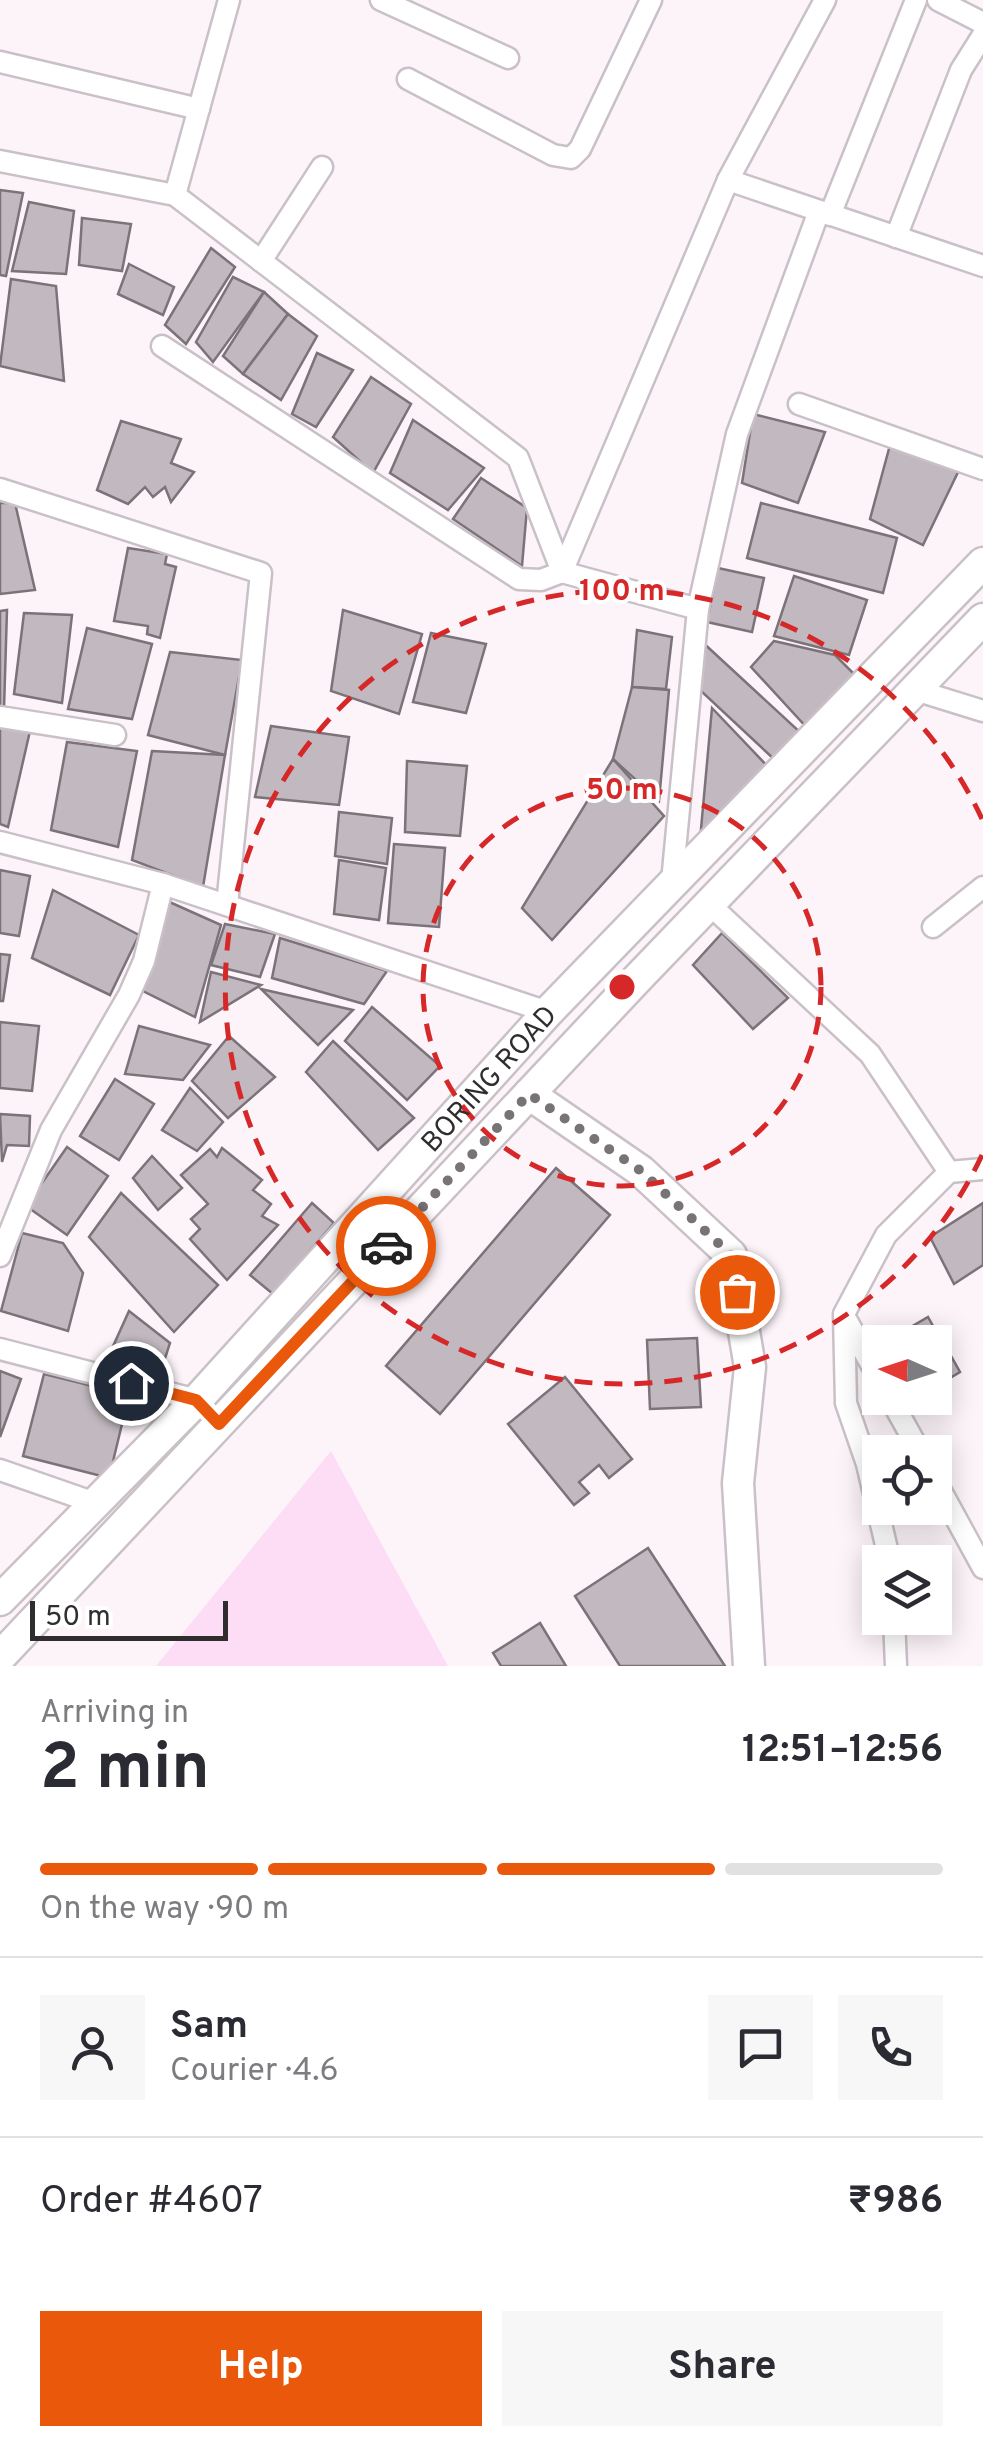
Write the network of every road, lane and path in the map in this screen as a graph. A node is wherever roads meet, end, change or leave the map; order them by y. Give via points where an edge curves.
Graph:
1 (230, 0) edge
2 (382, 0) edge
3 (650, 0) edge
4 (825, 0) edge
5 (916, 0) edge
6 (938, 0) edge
7 (983, 22) edge
8 (983, 35) edge
9 (508, 58) dead end
10 (0, 62) edge
11 (408, 79) dead end
12 (199, 109) junction
13 (0, 160) edge
14 (322, 167) dead end
15 (728, 180) junction
16 (175, 195) junction
17 (824, 213) junction
18 (896, 237) junction
19 (262, 262) junction
20 (983, 266) edge
21 (162, 346) dead end
22 (799, 404) dead end
23 (983, 468) edge
24 (0, 489) edge
25 (983, 563) edge
26 (562, 572) junction
27 (698, 609) junction
28 (983, 619) edge
29 (912, 690) junction
30 (983, 710) edge
31 (0, 717) edge
32 (116, 735) dead end
33 (0, 842) edge
34 (672, 882) junction
35 (163, 884) junction
36 (983, 886) edge
37 (709, 904) junction
38 (227, 905) junction
39 (933, 927) dead end
40 (548, 1012) junction
41 (529, 1094) junction
42 (983, 1169) edge
43 (949, 1172) junction
44 (0, 1256) edge
45 (844, 1314) junction
46 (862, 1347) edge
47 (0, 1349) edge
48 (196, 1400) junction
49 (219, 1424) junction
50 (0, 1470) edge
51 (95, 1503) junction
52 (952, 1511) edge
53 (886, 1545) edge
54 (983, 1568) edge
55 (0, 1600) edge
56 (895, 1635) edge
57 (0, 1657) edge
58 (748, 1666) edge
59 (896, 1666) edge

1 - 12 street
2 - 9 street
3 - 11 street via 570,158 558,158
4 - 15 street
5 - 17 street
6 - 7 street
8 - 18 street via 961,70
10 - 12 street
12 - 16 street
13 - 16 street
14 - 19 street
15 - 17 street
15 - 26 street
16 - 19 street
17 - 18 street
17 - 27 street via 737,434
18 - 20 street
19 - 26 street via 518,458
21 - 26 street via 519,578 534,581
22 - 23 street
24 - 38 street via 262,573
25 - 34 street, BORING ROAD
26 - 27 street
27 - 34 street
28 - 29 street
29 - 30 street
29 - 37 street
31 - 32 street
33 - 35 street
34 - 40 street, BORING ROAD
35 - 38 street
35 - 44 street via 144,961 51,1130
36 - 39 street
37 - 41 street
37 - 43 street via 870,1054
38 - 40 street
40 - 48 street, BORING ROAD
41 - 49 street
41 - 58 street via 641,1171 731,1255 750,1367 738,1483
42 - 43 street
43 - 45 street via 886,1235
45 - 46 street
45 - 53 street via 846,1403
47 - 48 street
48 - 49 street
48 - 51 street, BORING ROAD
49 - 57 street
50 - 51 street
51 - 55 street, BORING ROAD
52 - 54 street
56 - 59 street

